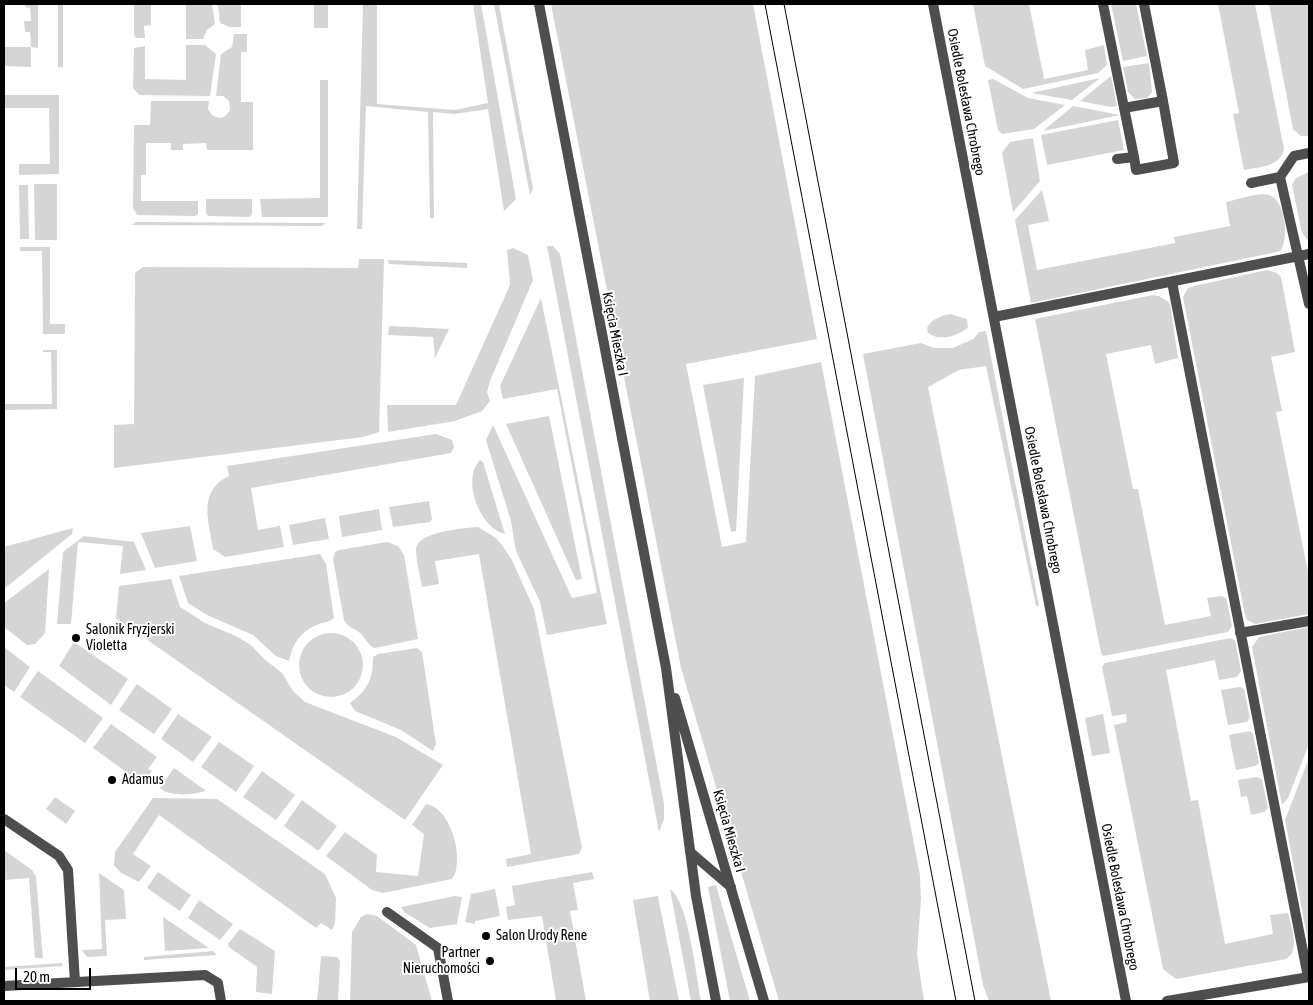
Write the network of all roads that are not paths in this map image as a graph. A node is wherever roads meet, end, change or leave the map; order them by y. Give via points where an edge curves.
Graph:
1 (539, 4) edge
2 (933, 4) edge
3 (1103, 4) edge
4 (1144, 4) edge
5 (1163, 101) junction
6 (1124, 108) junction
7 (1309, 153) edge
8 (1134, 157) junction
9 (1117, 159) dead end
10 (1280, 177) junction
11 (1251, 182) dead end
12 (1304, 255) edge
13 (1172, 282) junction
14 (1309, 304) edge
15 (994, 317) junction
16 (1309, 621) edge
17 (1240, 633) junction
18 (666, 668) junction
19 (4, 819) edge
20 (690, 852) junction
21 (731, 887) junction
22 (387, 912) dead end
23 (1309, 977) edge
24 (75, 982) junction
25 (4, 986) edge
26 (221, 1001) edge
27 (448, 1001) edge
28 (716, 1001) edge
29 (764, 1001) edge
30 (1126, 1001) edge
31 (1167, 1001) edge

1 - 18 street, Księcia Mieszka I
2 - 15 street, Osiedle Bolesława Chrobrego
3 - 6 street
4 - 5 street
5 - 6 street
5 - 8 street via 1174,163 1136,170
6 - 8 street
7 - 10 street via 1294,156
8 - 9 street
10 - 11 street
10 - 12 street
12 - 13 street
12 - 14 street
13 - 15 street
13 - 17 street
15 - 30 street, Osiedle Bolesława Chrobrego
16 - 17 street
17 - 23 street
18 - 20 street, Księcia Mieszka I
18 - 21 street, Księcia Mieszka I
19 - 24 street via 66,864
20 - 21 street
20 - 28 street, Księcia Mieszka I
21 - 29 street, Księcia Mieszka I
22 - 27 street via 438,948
23 - 31 street
24 - 25 street
24 - 26 street via 205,975 219,987

